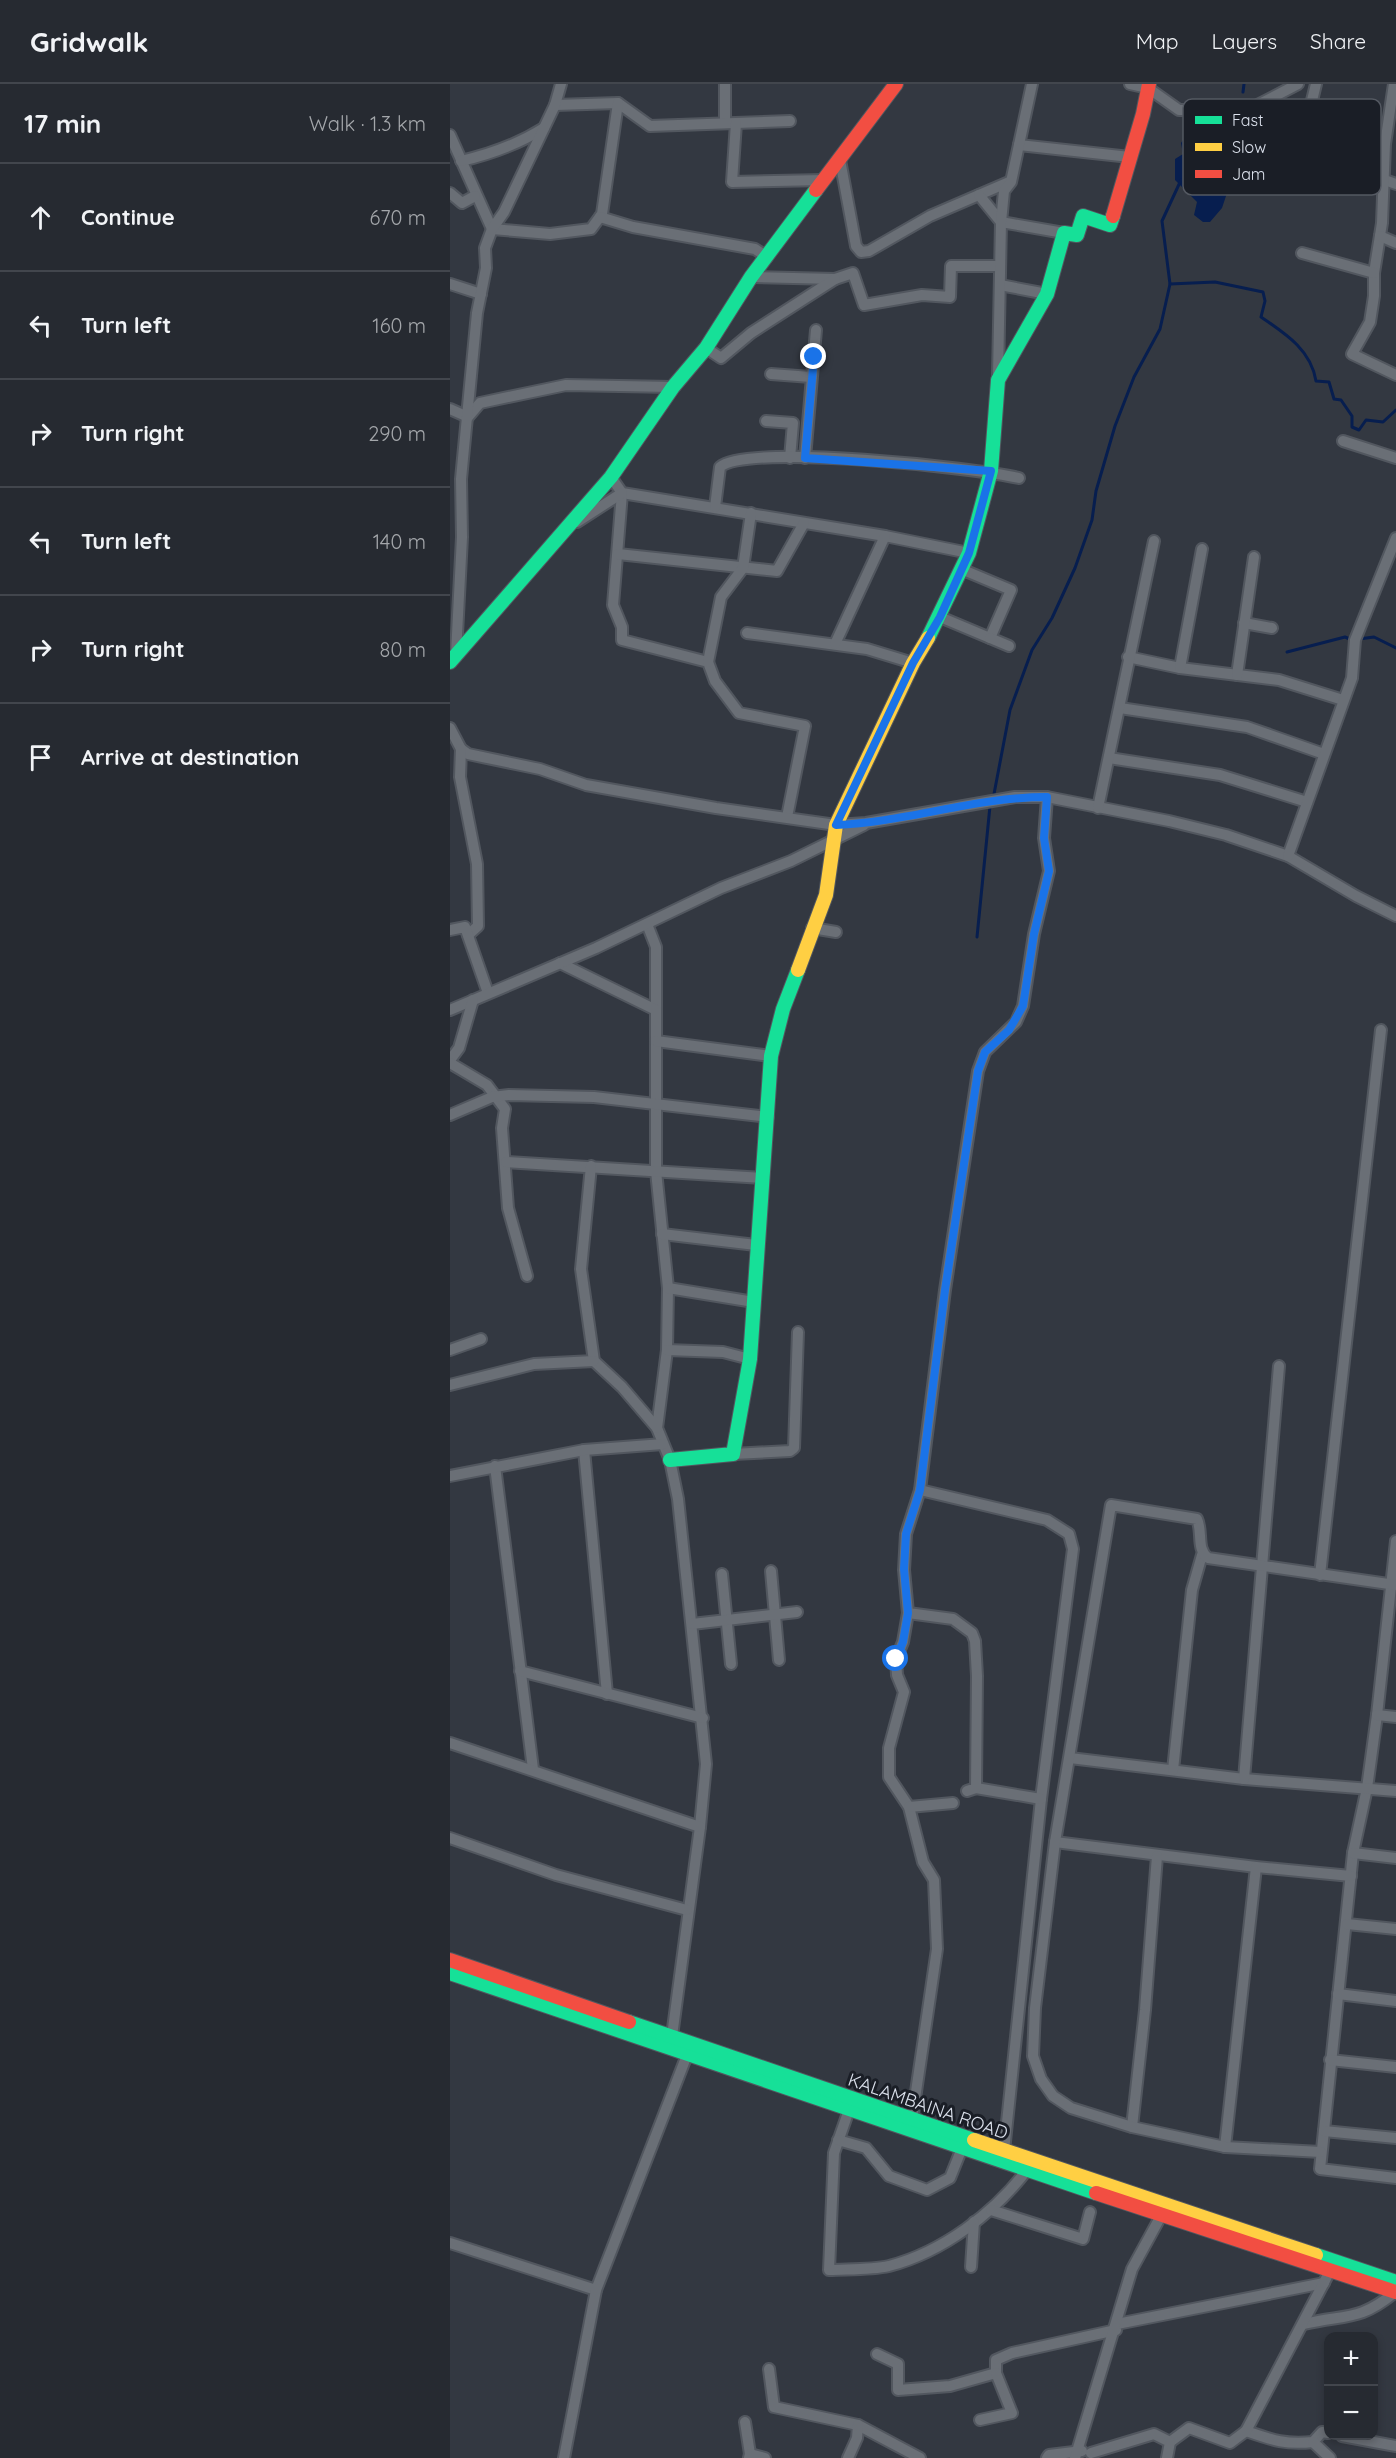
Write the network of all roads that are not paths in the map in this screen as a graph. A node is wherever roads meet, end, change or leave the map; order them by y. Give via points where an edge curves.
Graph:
1 (561, 84) edge
2 (725, 84) edge
3 (896, 84) edge
4 (1032, 84) edge
5 (1130, 84) edge
6 (1298, 84) edge
7 (1316, 84) edge
8 (1394, 84) edge
9 (1148, 86) edge
10 (1269, 99) edge
11 (1312, 99) edge
12 (1394, 102) edge
13 (618, 103) junction
14 (555, 105) junction
15 (1183, 110) edge
16 (789, 121) dead end
17 (731, 123) junction
18 (544, 128) junction
19 (450, 135) edge
20 (1019, 145) junction
21 (1130, 157) junction
22 (840, 160) junction
23 (461, 161) junction
24 (1381, 178) edge
25 (1384, 179) junction
26 (824, 180) junction
27 (1011, 182) junction
28 (1396, 184) edge
29 (450, 193) edge
30 (979, 195) junction
31 (475, 196) junction
32 (462, 203) junction
33 (450, 208) edge
34 (600, 217) junction
35 (1001, 222) junction
36 (492, 229) junction
37 (1064, 233) junction
38 (1380, 236) junction
39 (1396, 243) edge
40 (1302, 253) dead end
41 (767, 257) junction
42 (1000, 266) junction
43 (1374, 273) junction
44 (751, 277) junction
45 (836, 279) junction
46 (450, 284) edge
47 (1000, 285) junction
48 (481, 294) junction
49 (1047, 294) junction
50 (816, 330) dead end
51 (706, 348) junction
52 (771, 374) dead end
53 (1396, 375) edge
54 (812, 377) junction
55 (998, 380) junction
56 (673, 387) junction
57 (450, 409) edge
58 (468, 417) junction
59 (766, 421) dead end
60 (1343, 441) dead end
61 (789, 458) junction
62 (805, 458) junction
63 (1396, 458) edge
64 (991, 471) junction
65 (611, 477) junction
66 (1019, 478) dead end
67 (622, 493) junction
68 (715, 507) junction
69 (751, 513) junction
70 (804, 523) junction
71 (571, 526) junction
72 (885, 536) junction
73 (1396, 538) edge
74 (1154, 541) dead end
75 (1202, 549) dead end
76 (969, 553) junction
77 (618, 554) junction
78 (1254, 557) dead end
79 (743, 568) junction
80 (961, 569) junction
81 (940, 617) junction
82 (1244, 623) junction
83 (1272, 628) dead end
84 (747, 633) dead end
85 (990, 638) junction
86 (835, 644) junction
87 (1009, 646) dead end
88 (453, 650) edge
89 (1128, 657) junction
90 (708, 662) junction
91 (913, 663) junction
92 (1180, 668) junction
93 (1237, 675) junction
94 (1343, 700) junction
95 (1120, 708) junction
96 (450, 728) edge
97 (460, 749) junction
98 (1324, 754) junction
99 (1109, 758) junction
100 (1047, 797) junction
101 (1307, 802) junction
102 (1098, 808) junction
103 (787, 817) junction
104 (866, 824) junction
105 (836, 825) junction
106 (833, 841) junction
107 (1288, 856) junction
108 (1396, 915) edge
109 (647, 924) junction
110 (812, 928) junction
111 (450, 930) edge
112 (836, 932) dead end
113 (468, 935) junction
114 (560, 963) junction
115 (488, 993) junction
116 (473, 1000) junction
117 (450, 1010) edge
118 (656, 1010) junction
119 (1381, 1030) dead end
120 (656, 1041) junction
121 (771, 1056) junction
122 (450, 1061) edge
123 (496, 1097) junction
124 (656, 1104) junction
125 (450, 1115) edge
126 (768, 1118) junction
127 (506, 1162) junction
128 (591, 1166) junction
129 (656, 1171) junction
130 (763, 1178) junction
131 (662, 1234) junction
132 (756, 1245) junction
133 (527, 1276) dead end
134 (668, 1288) junction
135 (754, 1302) junction
136 (798, 1332) dead end
137 (481, 1339) dead end
138 (450, 1350) edge
139 (667, 1350) junction
140 (750, 1359) junction
141 (594, 1362) junction
142 (1279, 1366) dead end
143 (450, 1385) edge
144 (657, 1428) junction
145 (663, 1444) junction
146 (584, 1450) junction
147 (733, 1454) junction
148 (669, 1460) junction
149 (495, 1466) junction
150 (450, 1476) edge
151 (920, 1490) junction
152 (1396, 1541) edge
153 (1202, 1554) junction
154 (1261, 1567) junction
155 (771, 1571) dead end
156 (722, 1574) dead end
157 (1320, 1575) junction
158 (1395, 1585) edge
159 (797, 1612) dead end
160 (908, 1613) junction
161 (774, 1615) junction
162 (727, 1620) junction
163 (692, 1624) junction
164 (1391, 1638) edge
165 (779, 1660) dead end
166 (731, 1664) dead end
167 (520, 1671) junction
168 (607, 1694) junction
169 (1377, 1715) junction
170 (1396, 1717) edge
171 (702, 1718) junction
172 (450, 1743) edge
173 (1070, 1758) junction
174 (533, 1769) junction
175 (1173, 1770) junction
176 (1244, 1779) junction
177 (1366, 1788) junction
178 (1396, 1791) edge
179 (1041, 1799) junction
180 (953, 1803) dead end
181 (909, 1807) junction
182 (700, 1827) junction
183 (450, 1838) edge
184 (1055, 1842) junction
185 (1353, 1853) junction
186 (1157, 1856) junction
187 (1396, 1858) edge
188 (1256, 1868) junction
189 (1351, 1876) junction
190 (687, 1910) junction
191 (1347, 1924) junction
192 (1396, 1929) edge
193 (450, 1960) edge
194 (450, 1973) edge
195 (1338, 1995) junction
196 (1396, 2001) edge
197 (672, 2036) junction
198 (687, 2055) junction
199 (1330, 2060) junction
200 (1396, 2067) edge
201 (849, 2109) junction
202 (912, 2119) junction
203 (1132, 2127) junction
204 (1324, 2131) junction
205 (1396, 2138) edge
206 (838, 2140) junction
207 (1225, 2147) junction
208 (962, 2148) junction
209 (1004, 2151) junction
210 (1322, 2152) junction
211 (1027, 2170) junction
212 (1396, 2178) edge
213 (992, 2211) junction
214 (1090, 2212) dead end
215 (1162, 2214) junction
216 (974, 2222) junction
217 (450, 2243) edge
218 (971, 2267) dead end
219 (1327, 2277) junction
220 (1396, 2289) edge
221 (596, 2290) junction
222 (1304, 2324) junction
223 (1116, 2327) junction
224 (877, 2354) dead end
225 (769, 2369) dead end
226 (996, 2373) junction
227 (980, 2420) dead end
228 (745, 2422) dead end
229 (858, 2425) junction
230 (1246, 2431) junction
231 (1324, 2432) edge
232 (1364, 2440) edge
233 (1170, 2442) junction
234 (1313, 2442) junction
235 (1396, 2446) edge
236 (1076, 2454) edge
237 (1093, 2455) edge
238 (750, 2456) edge
239 (564, 2458) edge
240 (765, 2458) edge
241 (848, 2458) edge
242 (920, 2458) edge
243 (1047, 2458) edge
244 (1167, 2458) edge
245 (1330, 2458) edge

1 - 14 street
2 - 17 street
3 - 22 street
4 - 20 street
5 - 9 street
6 - 10 street
7 - 11 street
8 - 12 street
9 - 15 street
9 - 21 street
12 - 25 street via 1385,144
13 - 14 street
13 - 17 street via 650,126
13 - 34 street
14 - 18 street
16 - 17 street
17 - 26 street via 732,182
18 - 23 street via 495,153
18 - 36 street
19 - 23 street
20 - 21 street
20 - 27 street
21 - 37 street via 1110,225 1083,216 1077,235
22 - 26 street
22 - 30 street via 856,246 861,252
23 - 31 street
24 - 25 street
25 - 28 street
25 - 38 street
26 - 41 street
27 - 30 street
27 - 35 street via 1004,191
29 - 32 street
30 - 35 street
31 - 32 street
31 - 36 street
32 - 33 street
34 - 36 street via 591,229 550,234
34 - 41 street via 633,227 755,249
35 - 37 street
35 - 42 street
36 - 48 street via 485,248
37 - 49 street
38 - 39 street
38 - 43 street
40 - 43 street
41 - 44 street
42 - 45 street via 951,266 950,297 922,295 864,305 853,273
42 - 47 street
43 - 53 street via 1370,322 1352,354
44 - 45 street
44 - 51 street
45 - 51 street via 751,333 721,358
46 - 48 street
47 - 49 street
47 - 55 street
48 - 58 street
49 - 55 street
50 - 54 street
51 - 56 street
52 - 54 street
54 - 62 street
55 - 64 street
56 - 58 street via 566,385 480,403
56 - 65 street
57 - 58 street
58 - 88 street via 461,479 462,537
59 - 61 street via 793,423
60 - 63 street
61 - 62 street
61 - 68 street via 751,457 723,465 718,470
62 - 64 street
64 - 66 street
64 - 76 street
65 - 67 street
65 - 71 street
67 - 68 street
67 - 71 street
67 - 77 street
68 - 69 street
69 - 70 street
69 - 79 street
70 - 72 street
70 - 79 street via 777,571
71 - 88 street
72 - 76 street
72 - 86 street
73 - 94 street via 1355,640 1352,678
74 - 89 street
75 - 92 street
76 - 80 street
77 - 79 street
77 - 90 street via 613,605 622,627 622,640
78 - 82 street
79 - 90 street via 721,597
80 - 81 street
80 - 85 street via 1011,590
81 - 85 street
81 - 91 street
82 - 83 street
82 - 93 street
84 - 86 street
85 - 87 street
86 - 91 street
89 - 92 street
89 - 95 street
90 - 103 street via 715,681 739,712 805,726
91 - 105 street
92 - 93 street
93 - 94 street via 1279,680
94 - 98 street
95 - 98 street via 1247,727
95 - 99 street
96 - 97 street
97 - 103 street via 586,785
97 - 113 street via 460,777 477,864 478,926
98 - 101 street
99 - 101 street via 1220,775
99 - 102 street
100 - 102 street
100 - 104 street via 1015,797
100 - 151 street via 1044,838 1049,871 1023,1006 1009,1030 985,1052 978,1071
101 - 107 street
102 - 107 street via 1226,835
103 - 105 street
104 - 105 street
104 - 106 street
105 - 106 street
106 - 109 street
106 - 110 street via 826,895
107 - 108 street
109 - 114 street
109 - 118 street via 656,947
110 - 112 street
110 - 121 street
111 - 113 street via 465,927
113 - 115 street
114 - 115 street
114 - 118 street
115 - 116 street
116 - 117 street
116 - 122 street via 459,1048
118 - 120 street
119 - 157 street
120 - 121 street
120 - 124 street
121 - 126 street
122 - 123 street via 487,1085
123 - 124 street via 594,1097
123 - 125 street
123 - 127 street via 505,1109 502,1128
124 - 126 street
124 - 129 street
126 - 130 street
127 - 128 street
127 - 133 street via 508,1208
128 - 129 street
128 - 141 street via 581,1269
129 - 130 street
129 - 131 street
130 - 132 street
131 - 132 street
131 - 134 street
132 - 135 street
134 - 135 street
134 - 139 street
135 - 140 street
136 - 147 street via 794,1448
137 - 138 street
139 - 140 street via 723,1352
139 - 144 street
140 - 147 street
141 - 143 street via 534,1364
141 - 144 street
142 - 154 street
144 - 145 street
145 - 146 street
145 - 148 street
146 - 149 street
146 - 168 street
147 - 148 street
148 - 163 street via 678,1500
149 - 150 street
149 - 167 street
151 - 160 street via 906,1534
151 - 179 street via 1047,1520 1069,1534 1073,1549
152 - 158 street
153 - 154 street via 1219,1561
153 - 173 street via 1197,1519 1111,1504
153 - 175 street via 1192,1590
154 - 157 street
154 - 176 street
155 - 161 street
156 - 162 street
157 - 158 street
158 - 164 street
159 - 161 street
160 - 179 street via 953,1619 972,1633 977,1676 971,1790
160 - 181 street via 896,1659 904,1692 888,1756 889,1777
161 - 162 street
161 - 165 street
162 - 163 street
162 - 166 street
163 - 171 street
164 - 169 street
167 - 168 street
167 - 174 street
168 - 171 street
169 - 170 street
169 - 177 street
171 - 182 street via 706,1764
172 - 174 street
173 - 175 street
173 - 184 street
174 - 182 street
175 - 176 street
176 - 177 street
177 - 178 street
177 - 185 street
179 - 209 street
180 - 181 street
181 - 202 street via 923,1862 933,1880 937,1949
182 - 190 street
183 - 190 street via 556,1875
184 - 186 street
184 - 203 street via 1033,2056 1041,2079 1053,2096 1071,2108
185 - 187 street
185 - 189 street
186 - 188 street
186 - 203 street
188 - 189 street
188 - 207 street
189 - 191 street
190 - 197 street
191 - 192 street
191 - 195 street
193 - 197 street, KALAMBAINA ROAD
194 - 198 street, KALAMBAINA ROAD
195 - 196 street
195 - 199 street
197 - 202 street, KALAMBAINA ROAD
198 - 201 street, KALAMBAINA ROAD
198 - 221 street
199 - 200 street
199 - 204 street
201 - 206 street
201 - 208 street, KALAMBAINA ROAD
202 - 209 street, KALAMBAINA ROAD
203 - 207 street
204 - 205 street
204 - 210 street
206 - 208 street via 866,2148 890,2176 927,2190 950,2178
206 - 216 street via 830,2191 829,2270 887,2267 909,2259
207 - 210 street
208 - 211 street, KALAMBAINA ROAD
209 - 220 street, KALAMBAINA ROAD
210 - 212 street via 1320,2169
211 - 213 street
211 - 215 street, KALAMBAINA ROAD
213 - 214 street via 1083,2239
213 - 216 street
215 - 219 street, KALAMBAINA ROAD
215 - 223 street via 1132,2269
216 - 218 street
217 - 221 street
219 - 220 street, KALAMBAINA ROAD
219 - 222 street
219 - 223 street
220 - 222 street via 1374,2309 1344,2319
221 - 239 street
222 - 230 street
223 - 226 street via 1012,2353 996,2360
223 - 236 street
224 - 226 street via 898,2364 898,2390 950,2386
225 - 229 street via 774,2407
226 - 227 street via 1012,2413
228 - 238 street
229 - 241 street
229 - 242 street
230 - 233 street via 1230,2443 1189,2428
230 - 234 street via 1282,2444
231 - 234 street
232 - 235 street
233 - 237 street via 1154,2434
233 - 244 street
234 - 245 street
236 - 237 street
236 - 243 street
238 - 240 street

